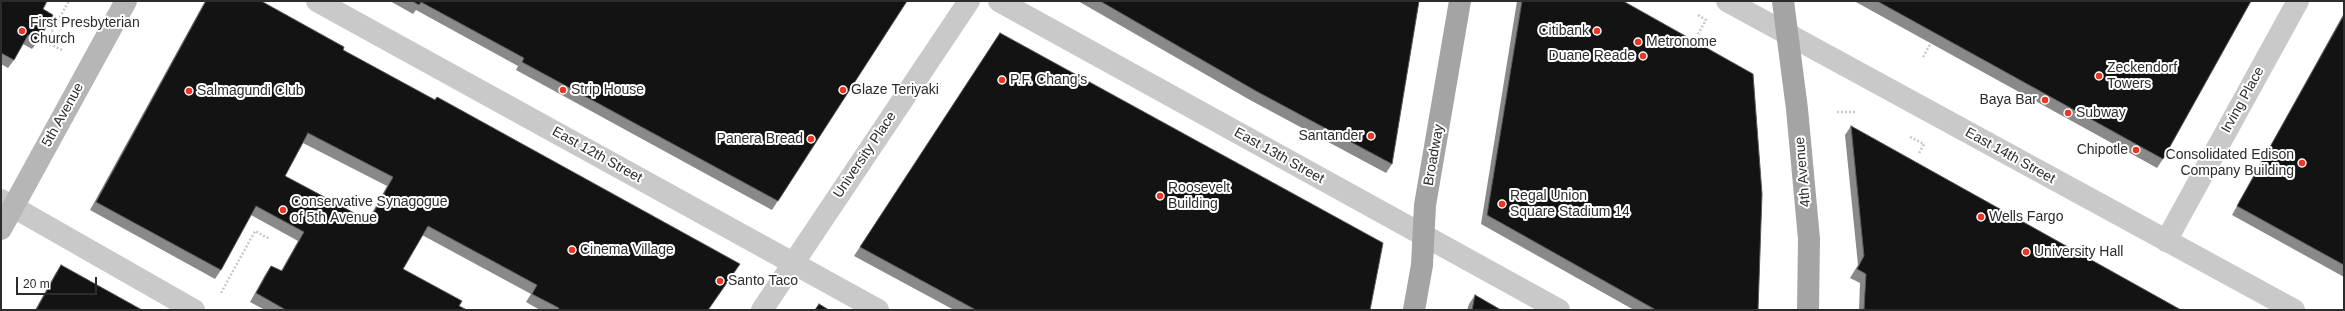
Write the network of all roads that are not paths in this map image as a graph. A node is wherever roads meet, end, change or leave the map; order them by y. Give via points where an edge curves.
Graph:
1 (126, 1) edge
2 (317, 1) edge
3 (969, 1) edge
4 (999, 1) edge
5 (1460, 1) edge
6 (1727, 1) edge
7 (1784, 1) edge
8 (2298, 1) edge
9 (1788, 35) junction
10 (7, 203) edge
11 (1, 229) edge
12 (1424, 236) junction
13 (2166, 241) junction
14 (793, 263) junction
15 (194, 310) edge
16 (762, 310) edge
17 (878, 310) edge
18 (1414, 310) edge
19 (1559, 310) edge
20 (1808, 310) edge
21 (2294, 310) edge

1 - 10 main road, 5th Avenue
2 - 14 street, East 12th Street
3 - 14 street, University Place
4 - 12 street, East 13th Street
5 - 12 main road, Broadway via 1425,205
6 - 9 street, East 14th Street
7 - 9 main road, 4th Avenue
8 - 13 street, Irving Place
9 - 13 street, East 14th Street
9 - 20 main road, 4th Avenue via 1808,239
10 - 11 main road, 5th Avenue
10 - 15 street
12 - 18 main road, Broadway
12 - 19 street, East 13th Street
13 - 21 street, East 14th Street
14 - 16 street, University Place
14 - 17 street, East 12th Street

